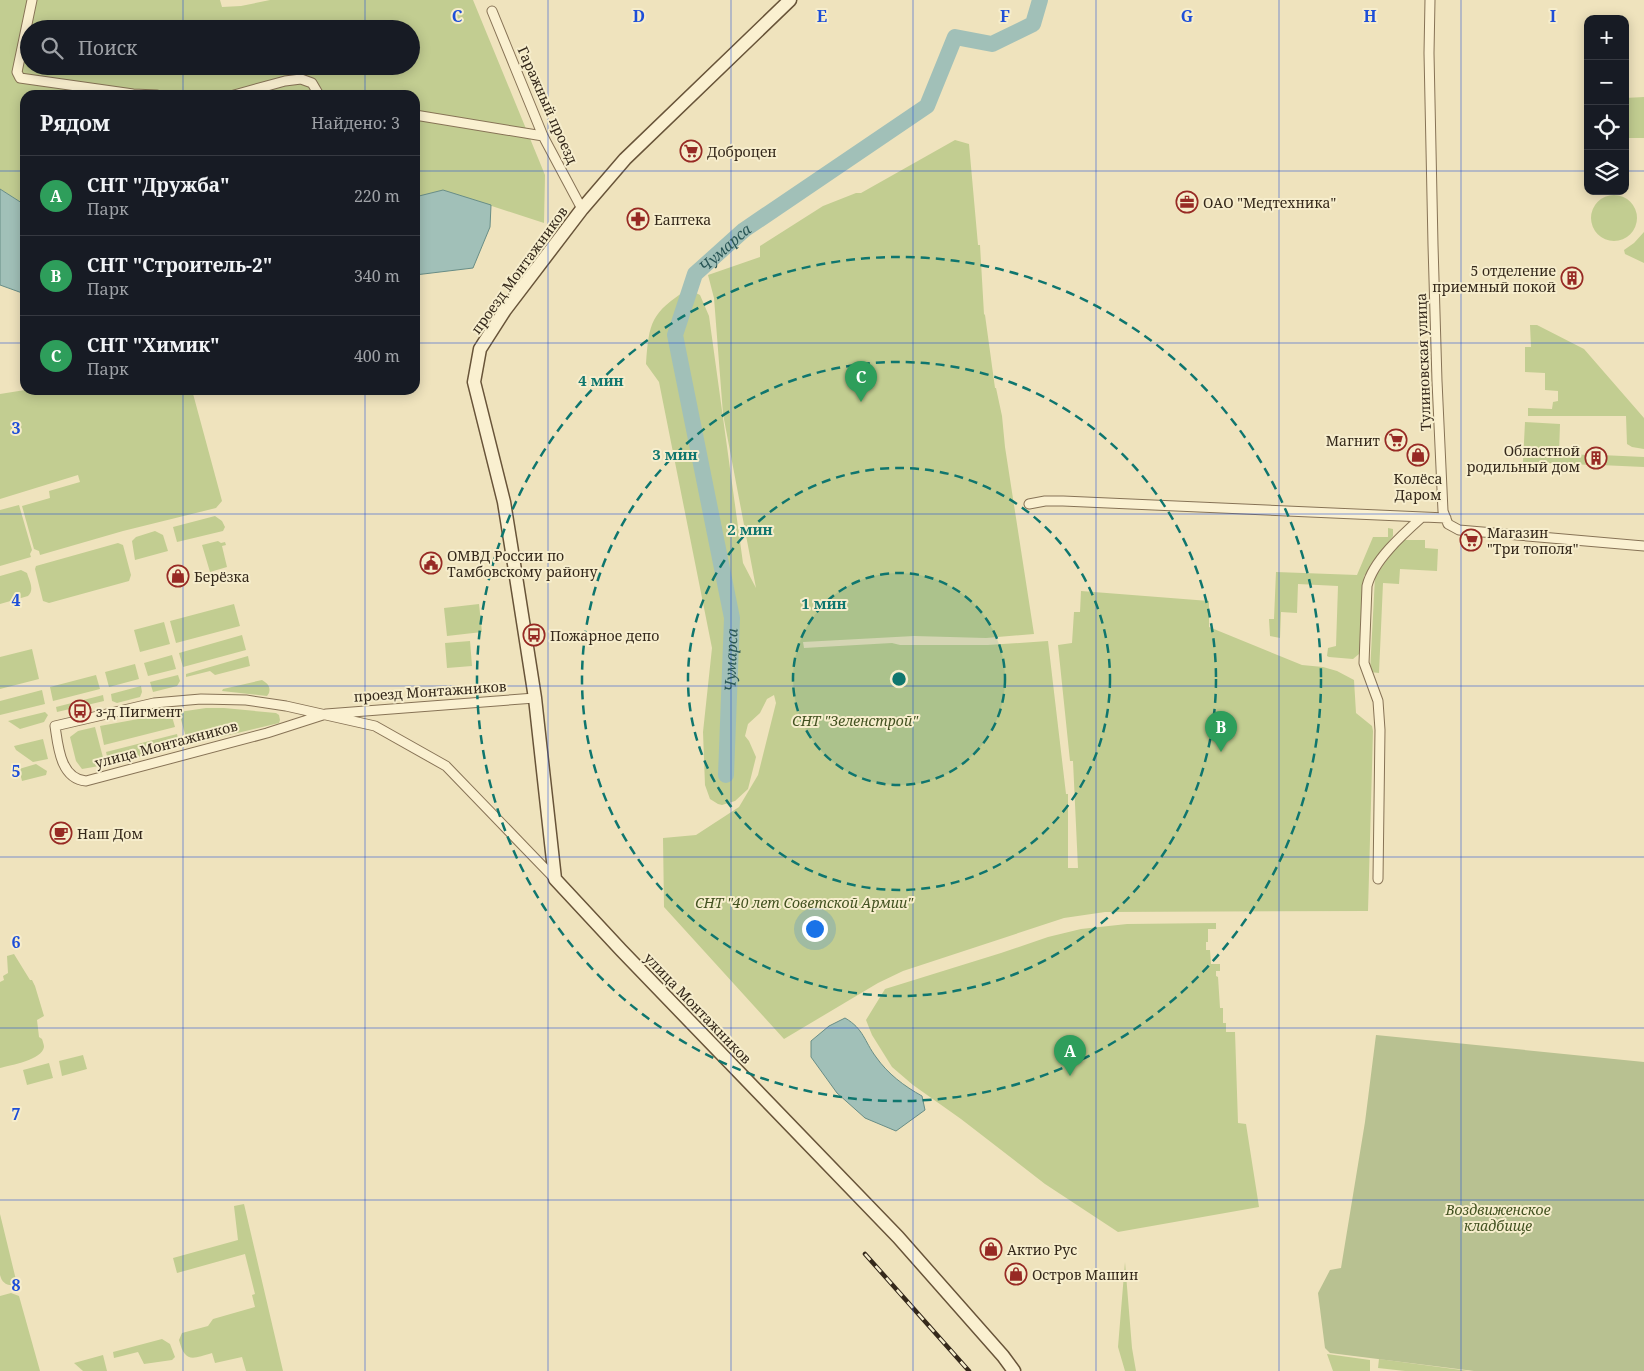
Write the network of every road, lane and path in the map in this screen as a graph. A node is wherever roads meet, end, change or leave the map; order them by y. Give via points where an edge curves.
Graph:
1 (32, 0) edge
2 (790, 0) edge
3 (1430, 0) edge
4 (492, 11) dead end
5 (28, 20) edge
6 (20, 62) edge
7 (105, 90) edge
8 (252, 90) edge
9 (316, 90) edge
10 (420, 116) edge
11 (543, 136) junction
12 (582, 209) junction
13 (1029, 504) dead end
14 (1421, 518) junction
15 (1446, 518) junction
16 (1644, 546) edge
17 (535, 698) junction
18 (326, 714) junction
19 (556, 878) junction
20 (1378, 879) dead end
21 (1014, 1371) edge

1 - 5 street
2 - 12 main road, проезд Монтажников via 625,159
3 - 15 street, Тулиновская улица via 1436,381 1442,503
4 - 11 street, Гаражный проезд
6 - 7 street via 20,78
8 - 9 street via 301,79 312,83
10 - 11 street
11 - 12 street, Гаражный проезд
12 - 17 main road, проезд Монтажников via 505,310 480,350 474,382 504,502
13 - 14 street via 1063,501
14 - 15 street
14 - 20 street via 1396,541 1371,574 1367,586 1364,663 1378,701 1380,730
15 - 16 street via 1448,524 1459,530
17 - 18 street, проезд Монтажников
17 - 19 main road, проезд Монтажников
18 - 18 street, улица Монтажников via 86,781 78,780 64,766 55,726 151,703 201,699 246,700
18 - 19 street, улица Монтажников via 375,726 446,766
19 - 21 main road, улица Монтажников via 621,950 898,1237

